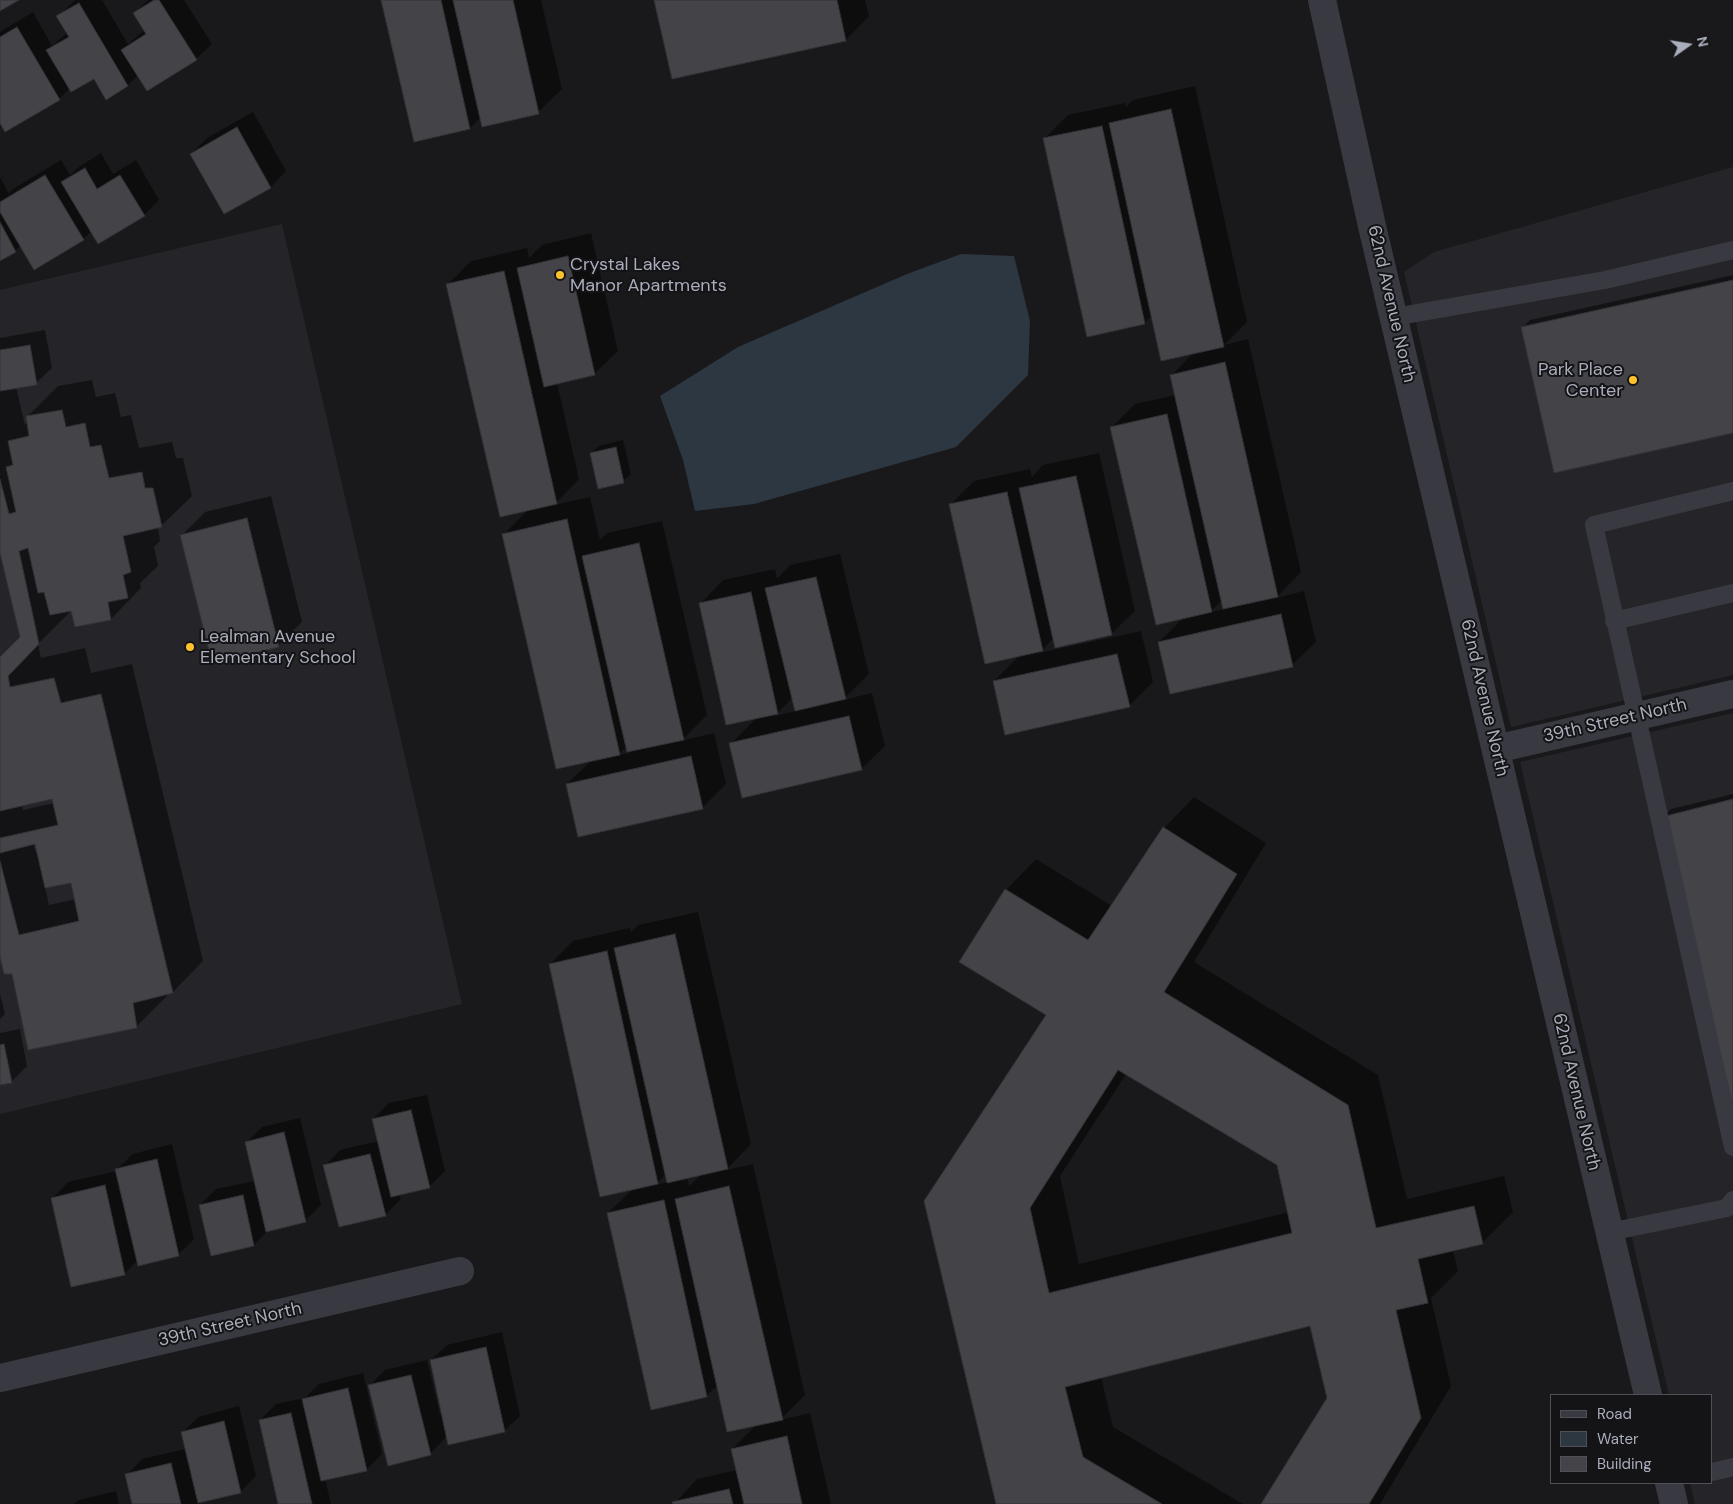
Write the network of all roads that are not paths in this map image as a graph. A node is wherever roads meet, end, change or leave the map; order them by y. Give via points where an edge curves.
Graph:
1 (1322, 0) edge
2 (1733, 250) edge
3 (1394, 317) junction
4 (1733, 490) edge
5 (1733, 593) edge
6 (1614, 621) junction
7 (1733, 694) edge
8 (1635, 716) junction
9 (1496, 749) junction
10 (1733, 1147) edge
11 (1733, 1200) edge
12 (1609, 1232) junction
13 (460, 1271) dead end
14 (0, 1378) edge
15 (1648, 1394) edge
16 (1733, 1466) edge
17 (1713, 1472) edge
18 (1668, 1484) edge
19 (1674, 1504) edge

1 - 3 street, 62nd Avenue North
2 - 3 lane via 1605,280
3 - 9 street, 62nd Avenue North
4 - 6 lane via 1594,525
5 - 6 lane
6 - 8 lane
7 - 8 street, 39th Street North
8 - 9 street, 39th Street North
8 - 10 lane
9 - 12 street, 62nd Avenue North
11 - 12 lane via 1727,1208
12 - 15 street, 62nd Avenue North
13 - 14 street, 39th Street North
16 - 17 lane
18 - 19 street

